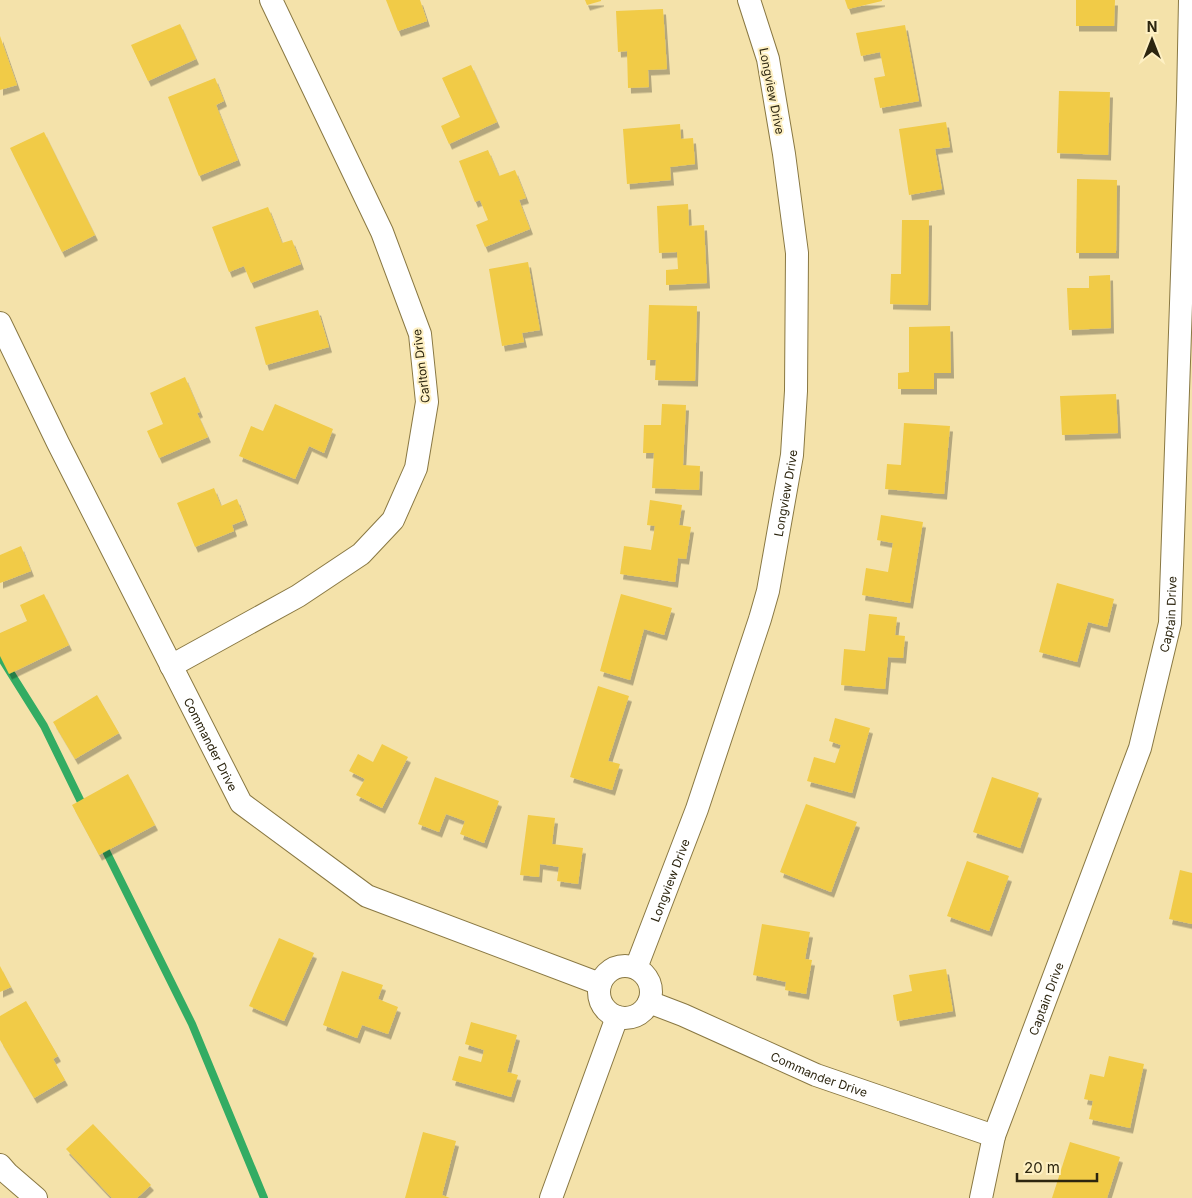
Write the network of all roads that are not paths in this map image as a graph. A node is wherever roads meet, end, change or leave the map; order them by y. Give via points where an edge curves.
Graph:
1 (271, 0) edge
2 (749, 0) edge
3 (1190, 0) edge
4 (1190, 100) edge
5 (0, 323) edge
6 (171, 666) junction
7 (636, 968) junction
8 (600, 984) junction
9 (649, 1002) junction
10 (617, 1017) junction
11 (994, 1136) junction
12 (2, 1172) edge
13 (36, 1198) edge
14 (551, 1198) edge
15 (981, 1198) edge

1 - 6 street, Carlton Drive via 382,232 420,334 428,402 416,468 393,520 361,554 298,596
2 - 7 street, Longview Drive via 768,59 797,253 792,455 768,592 760,619 697,809
3 - 4 street, Captain Drive
4 - 11 street, Captain Drive via 1170,622 1140,748
5 - 6 street, Commander Drive
6 - 8 street, Commander Drive via 241,803 351,885 367,896
7 - 8 street via 627,966 611,970
7 - 9 street via 650,986
8 - 10 street via 600,1000
9 - 10 street via 639,1014
9 - 11 street, Commander Drive via 816,1075
10 - 14 street
11 - 15 street, Captain Drive
12 - 13 street

